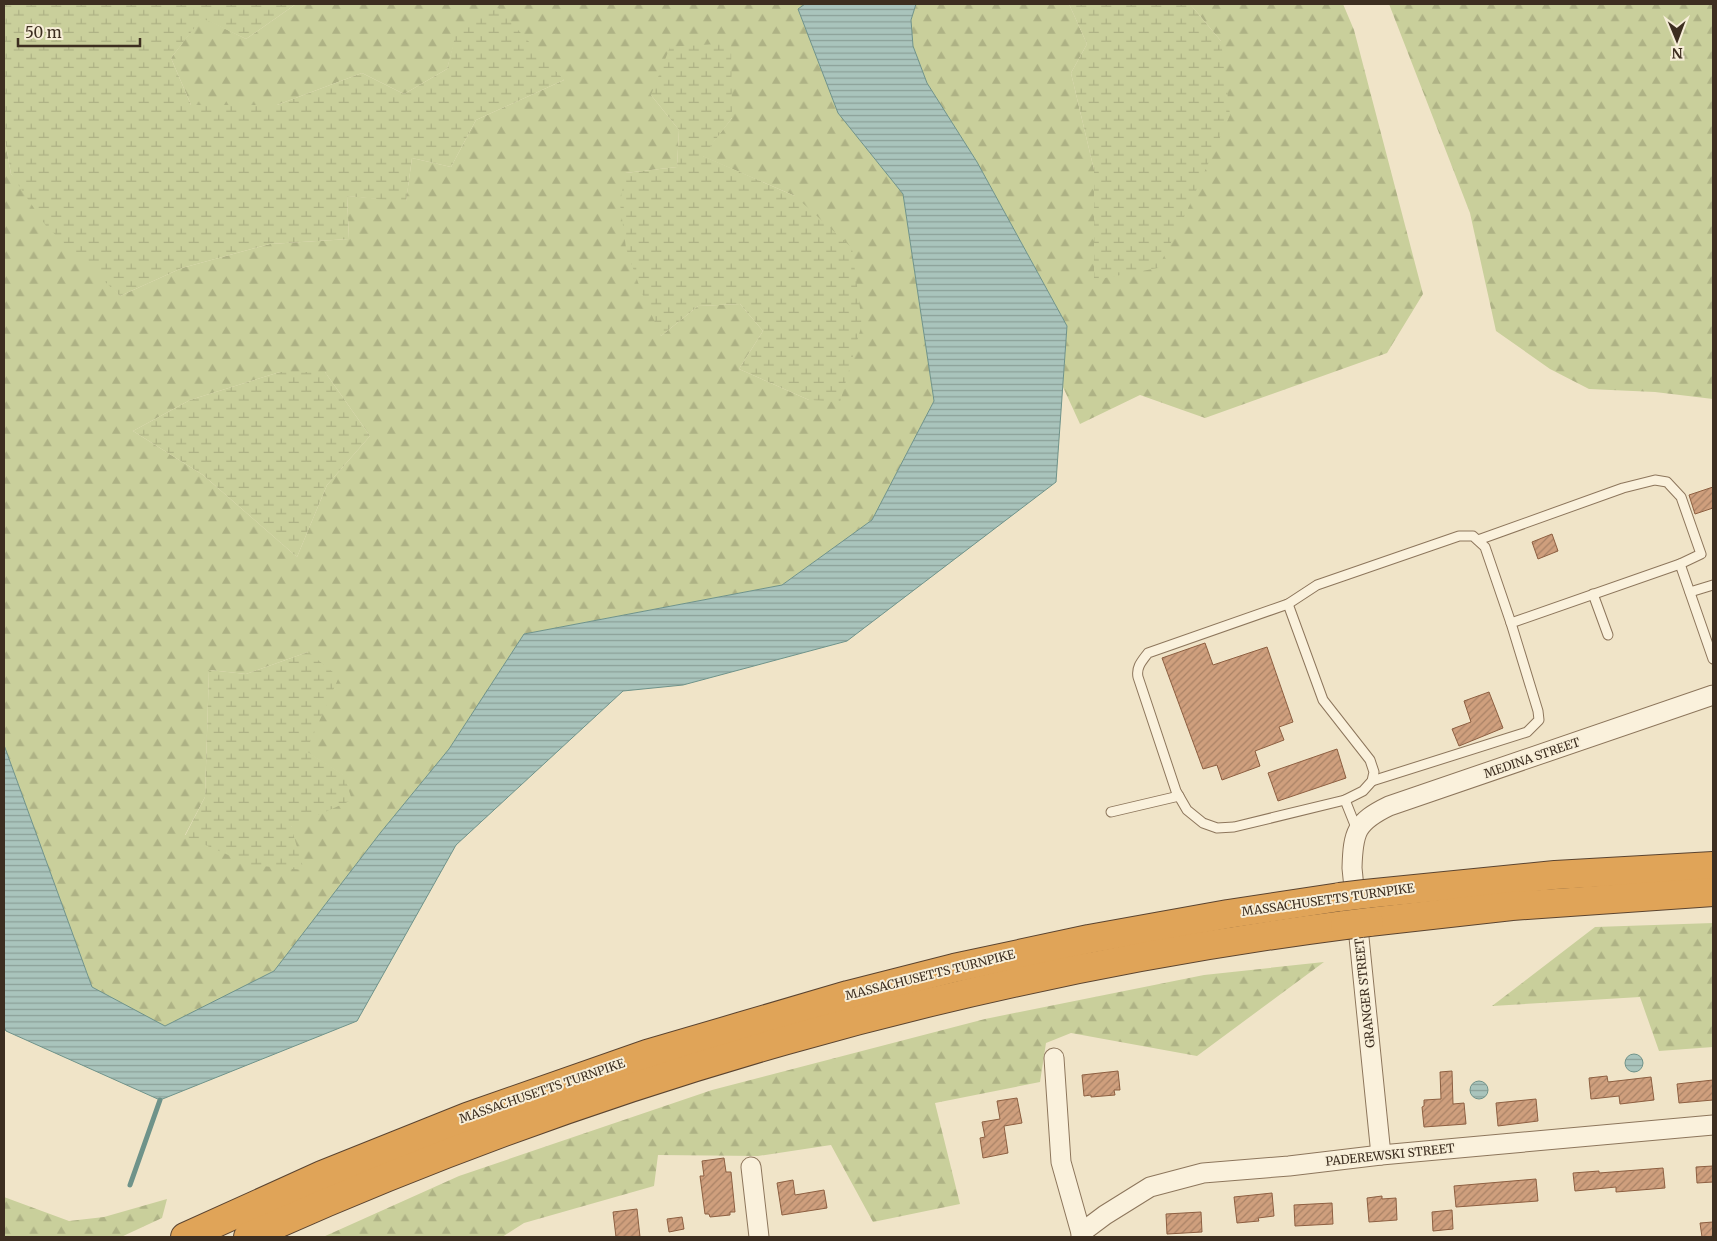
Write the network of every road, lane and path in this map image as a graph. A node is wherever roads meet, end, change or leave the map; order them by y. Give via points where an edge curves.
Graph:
1 (1478, 540) junction
2 (1680, 564) junction
3 (1713, 585) edge
4 (1690, 592) junction
5 (1593, 594) junction
6 (1288, 604) junction
7 (1511, 623) junction
8 (1608, 635) dead end
9 (1713, 659) edge
10 (1713, 696) edge
11 (1372, 781) junction
12 (1178, 796) junction
13 (1345, 800) junction
14 (1111, 812) dead end
15 (1357, 831) junction
16 (1713, 866) edge
17 (1713, 892) edge
18 (1054, 1058) dead end
19 (1713, 1125) edge
20 (1381, 1155) junction
21 (752, 1167) dead end
22 (1081, 1235) edge
23 (185, 1237) edge
24 (248, 1237) edge
25 (759, 1237) edge

1 - 2 lane via 1623,488 1655,480 1667,482 1681,497 1701,554
1 - 6 lane via 1473,536 1459,536 1316,586
1 - 7 lane via 1485,547
2 - 4 lane
2 - 5 lane
3 - 4 lane
4 - 9 lane
5 - 7 lane
5 - 8 lane
6 - 11 lane via 1323,700 1370,760 1374,772
6 - 12 lane via 1148,653 1139,666 1138,677
7 - 11 lane via 1539,720 1528,732
10 - 15 street, MEDINA STREET via 1389,806 1365,820
11 - 13 lane via 1364,791
12 - 13 lane via 1187,810 1203,823 1217,828 1234,827
12 - 14 lane
13 - 15 lane
15 - 20 street, GRANGER STREET via 1352,868
16 - 23 highway, MASSACHUSETTS TURNPIKE via 1555,875 1352,896 1228,914 954,968 848,994 648,1054 467,1117 322,1175
17 - 24 highway, MASSACHUSETTS TURNPIKE via 1512,906 1357,923 1226,942 1030,979 934,1001 732,1056 632,1088 516,1128
18 - 22 street via 1061,1162
19 - 20 street, PADEREWSKI STREET
20 - 22 street, PADEREWSKI STREET via 1204,1173 1150,1187 1105,1215
21 - 25 street

